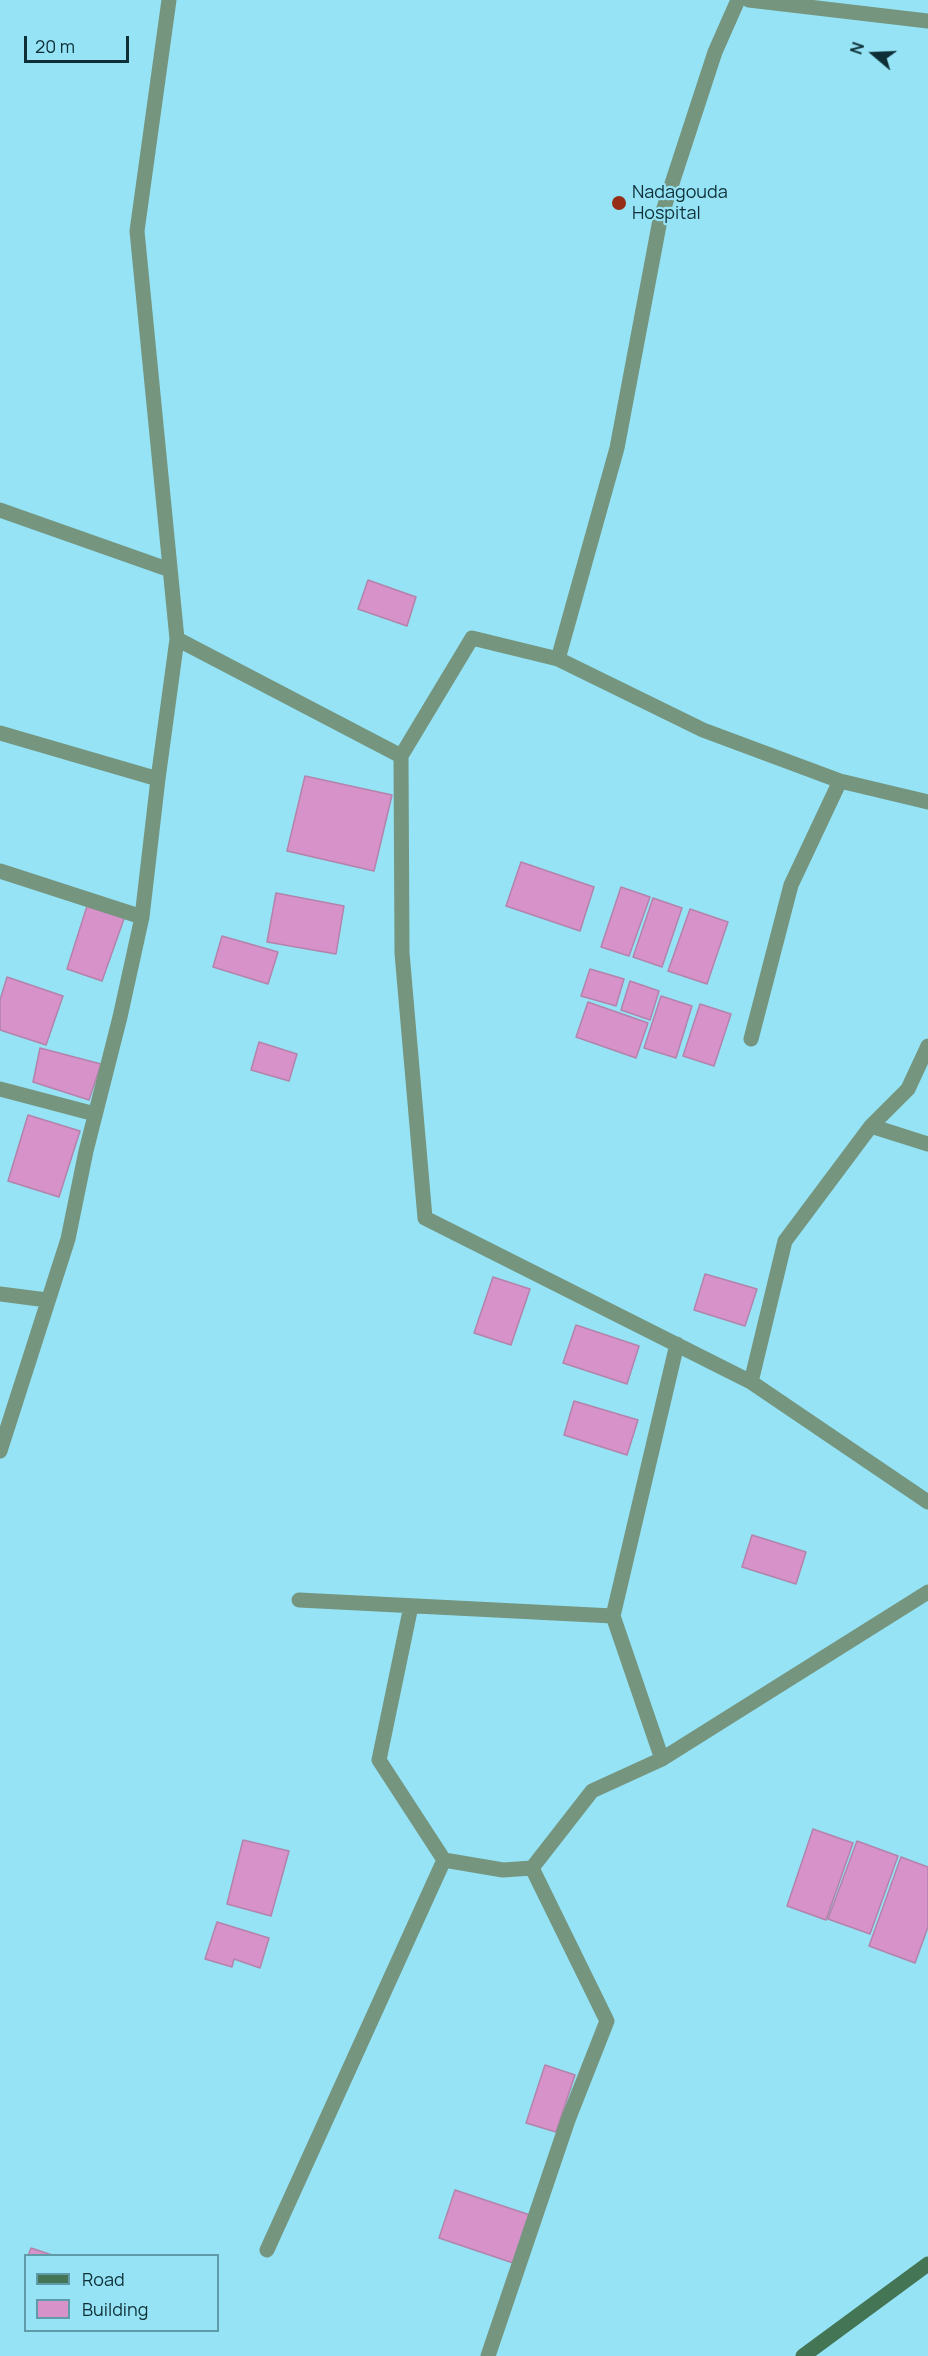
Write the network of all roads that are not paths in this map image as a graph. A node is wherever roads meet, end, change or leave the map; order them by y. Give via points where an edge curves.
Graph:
1 (169, 0) edge
2 (738, 0) edge
3 (749, 0) edge
4 (928, 21) edge
5 (0, 510) edge
6 (170, 570) junction
7 (177, 639) junction
8 (558, 659) junction
9 (0, 733) edge
10 (401, 756) junction
11 (158, 779) junction
12 (840, 781) junction
13 (928, 802) edge
14 (0, 870) edge
15 (142, 917) junction
16 (751, 1039) dead end
17 (928, 1046) edge
18 (0, 1089) edge
19 (95, 1114) junction
20 (871, 1126) junction
21 (928, 1144) edge
22 (0, 1294) edge
23 (46, 1300) junction
24 (677, 1344) junction
25 (751, 1382) junction
26 (0, 1451) edge
27 (928, 1503) edge
28 (928, 1592) edge
29 (299, 1600) dead end
30 (411, 1606) junction
31 (612, 1616) junction
32 (662, 1760) junction
33 (444, 1860) junction
34 (532, 1868) junction
35 (267, 2250) dead end
36 (928, 2264) edge
37 (488, 2356) edge
38 (803, 2356) edge

1 - 6 street via 137,231
2 - 8 street via 716,52 660,220 617,448
3 - 4 street
5 - 6 street
6 - 7 street
7 - 10 street
7 - 11 street
8 - 10 street via 472,638
8 - 12 street via 703,730
9 - 11 street
10 - 24 street via 402,953 425,1218
11 - 15 street
12 - 13 street
12 - 16 street via 791,885
14 - 15 street
15 - 19 street
17 - 20 street via 908,1089
18 - 19 street
19 - 23 street via 68,1239
20 - 21 street
20 - 25 street via 785,1241
22 - 23 street
23 - 26 street
24 - 25 street
24 - 31 street
25 - 27 street
28 - 32 street
29 - 30 street
30 - 31 street
30 - 33 street via 379,1760
31 - 32 street
32 - 34 street via 592,1791
33 - 34 street via 503,1870
33 - 35 street
34 - 37 street via 607,2021 568,2120
36 - 38 street

